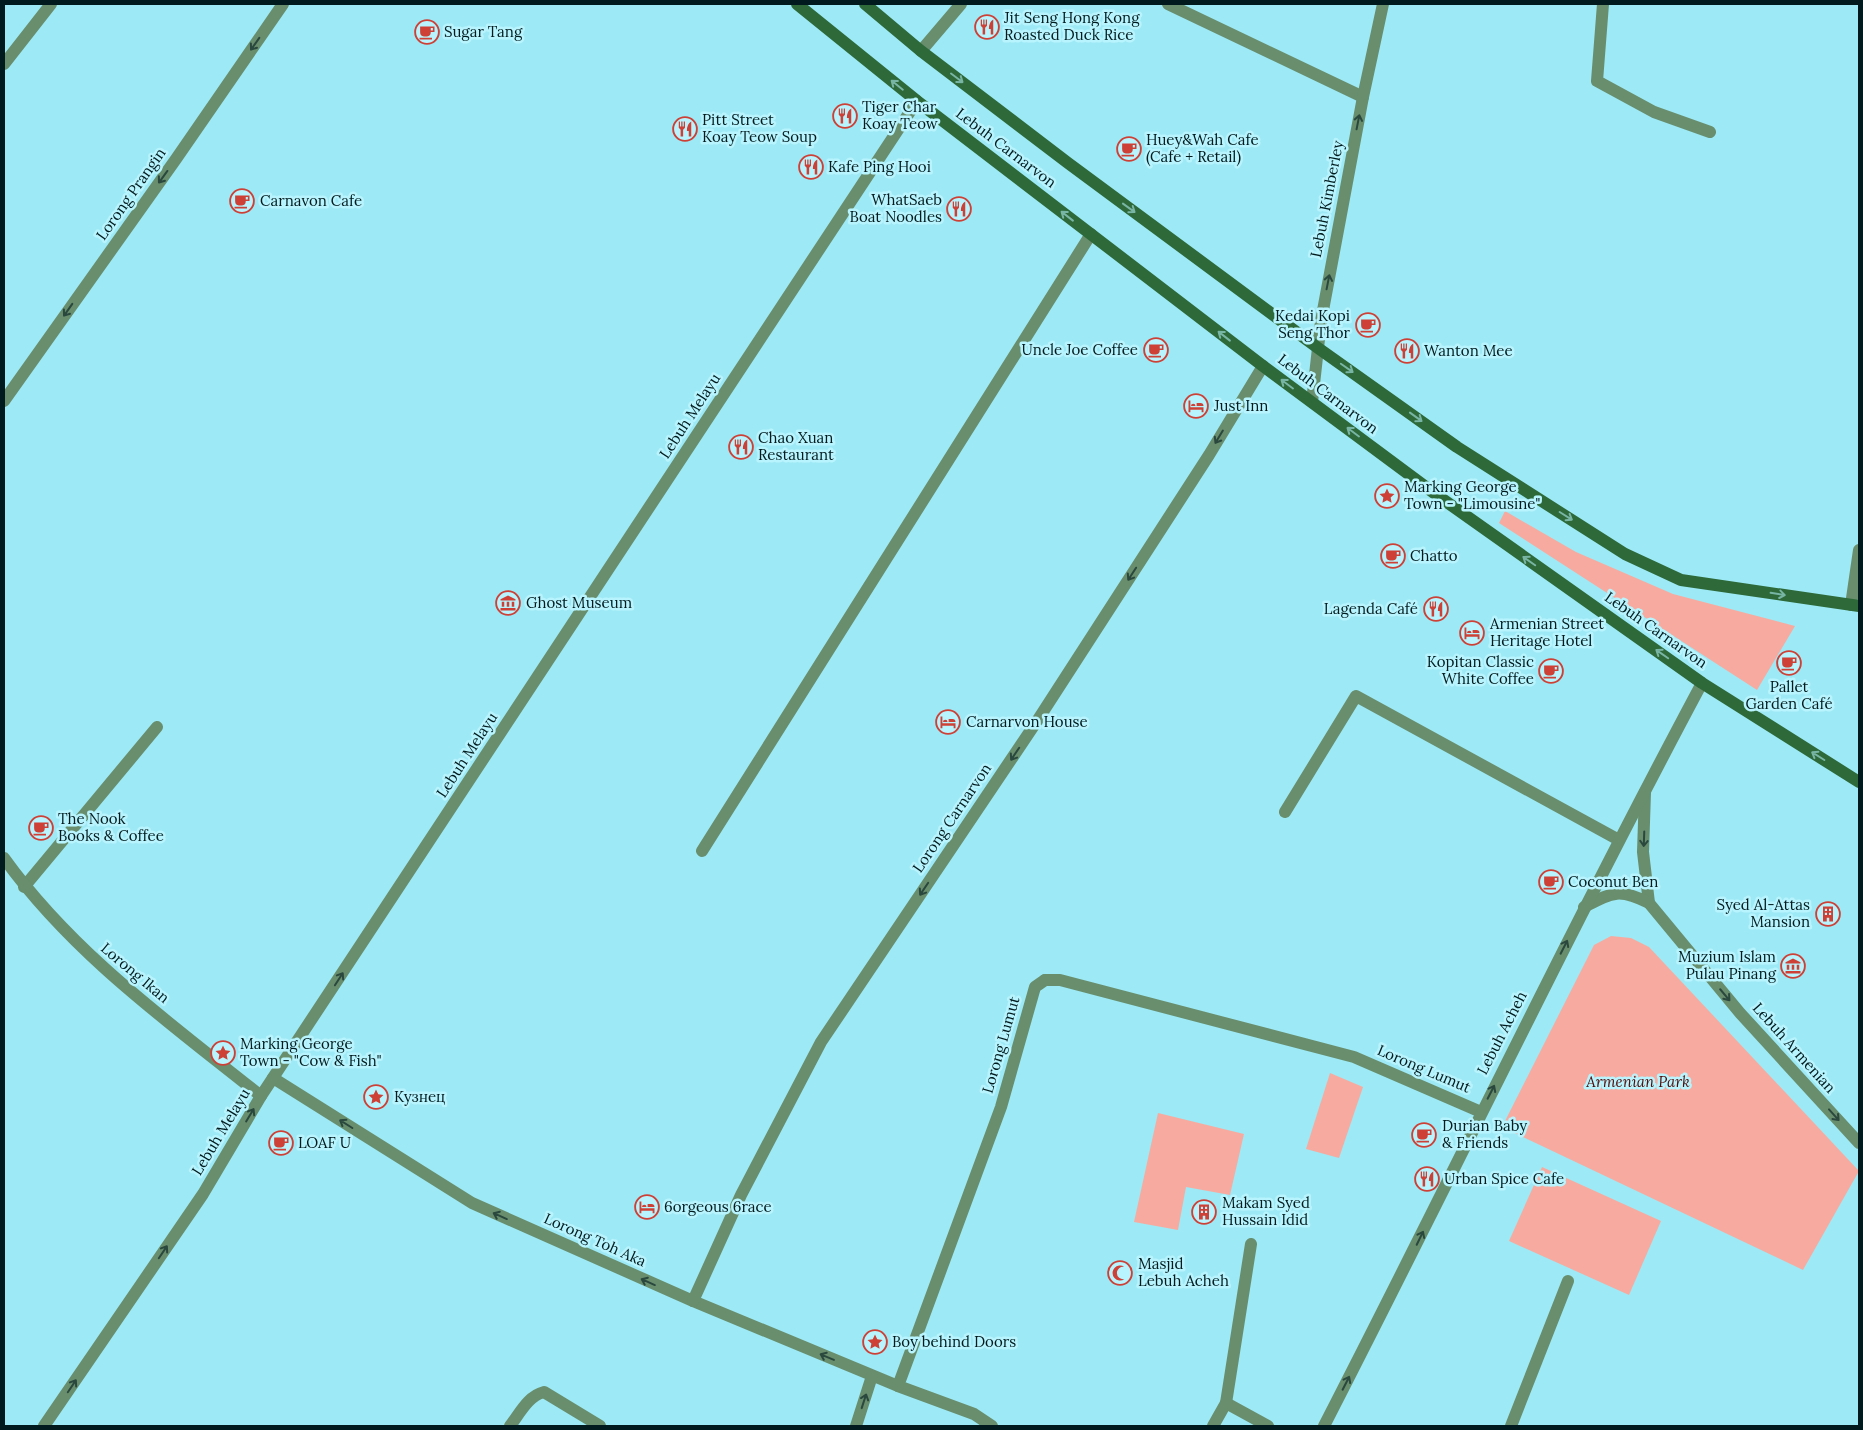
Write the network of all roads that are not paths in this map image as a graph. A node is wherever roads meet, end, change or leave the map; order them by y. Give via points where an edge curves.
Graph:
1 (51, 4) edge
2 (283, 4) edge
3 (797, 4) edge
4 (865, 4) edge
5 (960, 4) edge
6 (1168, 4) edge
7 (1383, 4) edge
8 (1603, 4) edge
9 (921, 51) junction
10 (4, 64) edge
11 (1363, 96) junction
12 (917, 101) junction
13 (1710, 132) dead end
14 (1090, 234) junction
15 (1318, 348) junction
16 (1263, 366) junction
17 (4, 401) edge
18 (1312, 402) junction
19 (1859, 550) edge
20 (1855, 606) edge
21 (1702, 683) junction
22 (157, 727) dead end
23 (1859, 782) edge
24 (1645, 790) junction
25 (1285, 812) dead end
26 (1619, 840) junction
27 (702, 851) dead end
28 (4, 858) edge
29 (24, 887) junction
30 (1649, 903) junction
31 (1584, 907) junction
32 (274, 1078) junction
33 (261, 1096) junction
34 (1481, 1112) junction
35 (1859, 1143) edge
36 (1250, 1244) dead end
37 (1568, 1281) dead end
38 (693, 1302) junction
39 (872, 1376) junction
40 (898, 1386) junction
41 (1226, 1403) junction
42 (44, 1426) edge
43 (510, 1426) edge
44 (600, 1426) edge
45 (856, 1426) edge
46 (992, 1426) edge
47 (1213, 1426) edge
48 (1268, 1426) edge
49 (1324, 1426) edge
50 (1511, 1426) edge

1 - 10 street
2 -> 17 street, Lorong Prangin
12 -> 3 main road, Lebuh Carnarvon
4 - 9 main road, Lebuh Carnarvon
5 - 9 street
6 - 11 street
7 - 11 street, Lebuh Kimberley
8 - 13 street via 1597,81 1654,112
9 -> 15 main road, Lebuh Carnarvon
15 -> 11 street, Lebuh Kimberley
14 -> 12 main road, Lebuh Carnarvon
32 -> 12 street, Lebuh Melayu
16 -> 14 main road, Lebuh Carnarvon
14 - 27 street
15 - 18 street, Lebuh Kimberley
15 -> 20 main road, Lebuh Carnarvon via 1457,447 1625,554 1682,580
18 -> 16 main road, Lebuh Carnarvon
16 -> 38 street, Lorong Carnarvon via 1039,718 821,1042 741,1195
21 -> 18 main road, Lebuh Carnarvon via 1434,493
19 - 20 street
23 -> 21 main road, Lebuh Carnarvon
21 - 24 street, Lebuh Acheh
22 - 29 street
24 - 26 street, Lebuh Acheh
24 -> 30 street via 1643,852
25 - 26 street via 1356,696
26 - 31 street, Lebuh Acheh
28 - 29 street, Lorong Ikan
29 - 33 street, Lorong Ikan via 95,962
30 - 31 street, Lebuh Armenian via 1629,893 1608,894
30 -> 35 street, Lebuh Armenian via 1740,1013
34 -> 31 street, Lebuh Acheh
32 - 33 street, Lebuh Melayu
38 -> 32 street, Lorong Toh Aka via 472,1203
42 -> 33 street, Lebuh Melayu via 203,1194
34 - 40 street, Lorong Lumut via 1354,1056 1060,980 1045,980 1035,987 1001,1106
49 -> 34 street, Lebuh Acheh
36 - 41 street
37 - 50 street
39 -> 38 street, Lorong Toh Aka
39 - 40 street
45 -> 39 street
40 - 46 street via 974,1414
41 - 47 street
41 - 48 street
43 - 44 street via 530,1399 544,1392

